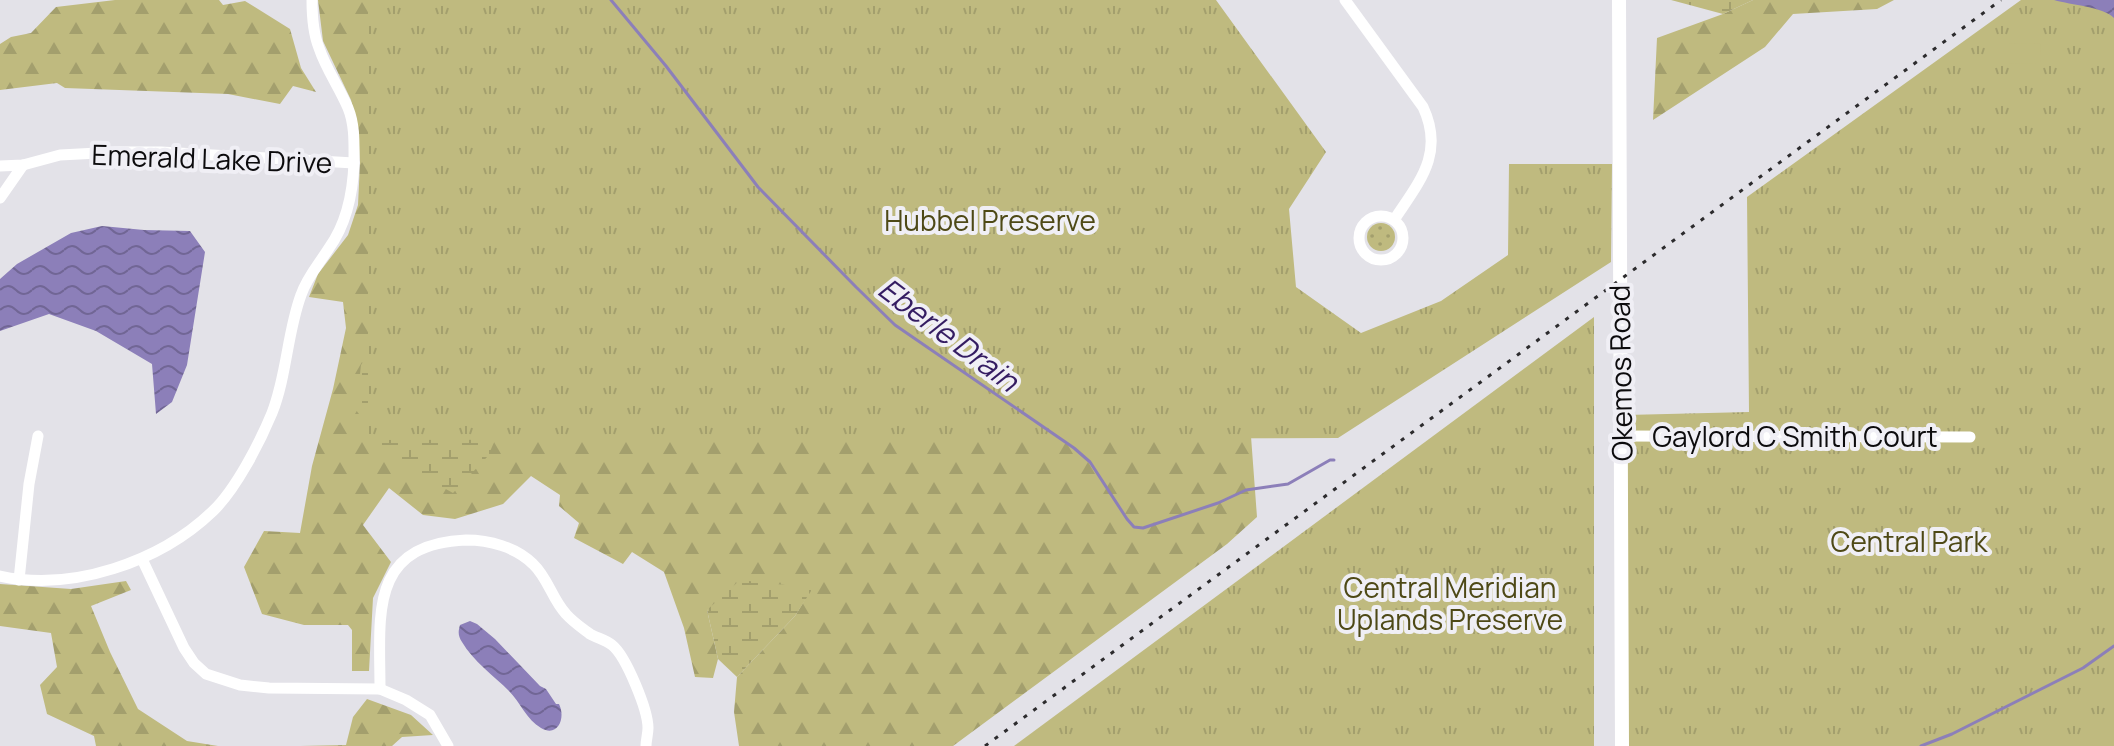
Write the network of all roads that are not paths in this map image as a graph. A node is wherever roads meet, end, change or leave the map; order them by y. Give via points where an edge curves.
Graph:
1 (312, 0) edge
2 (1345, 0) edge
3 (1619, 0) edge
4 (354, 163) junction
5 (23, 165) junction
6 (0, 166) edge
7 (0, 198) edge
8 (1394, 220) dead end
9 (38, 436) dead end
10 (1621, 436) junction
11 (1970, 437) dead end
12 (142, 559) junction
13 (0, 576) edge
14 (19, 580) junction
15 (380, 689) junction
16 (448, 746) edge
17 (646, 746) edge
18 (1622, 746) edge

1 - 4 street via 317,45 349,110
2 - 8 street via 1423,107 1430,125 1428,165
3 - 10 street, Okemos Road
4 - 5 street, Emerald Lake Drive via 117,152 60,155
4 - 12 street via 349,205 297,304 282,383 261,437 214,510
5 - 6 street, Emerald Lake Drive
5 - 7 street
9 - 14 street
10 - 11 street, Gaylord C Smith Court
10 - 18 street, Okemos Road
12 - 14 street via 72,579
12 - 15 street via 184,648 206,674 254,687
13 - 14 street
15 - 16 street via 430,715
15 - 17 street via 382,598 403,560 449,541 500,545 534,564 560,608 619,653 646,715

